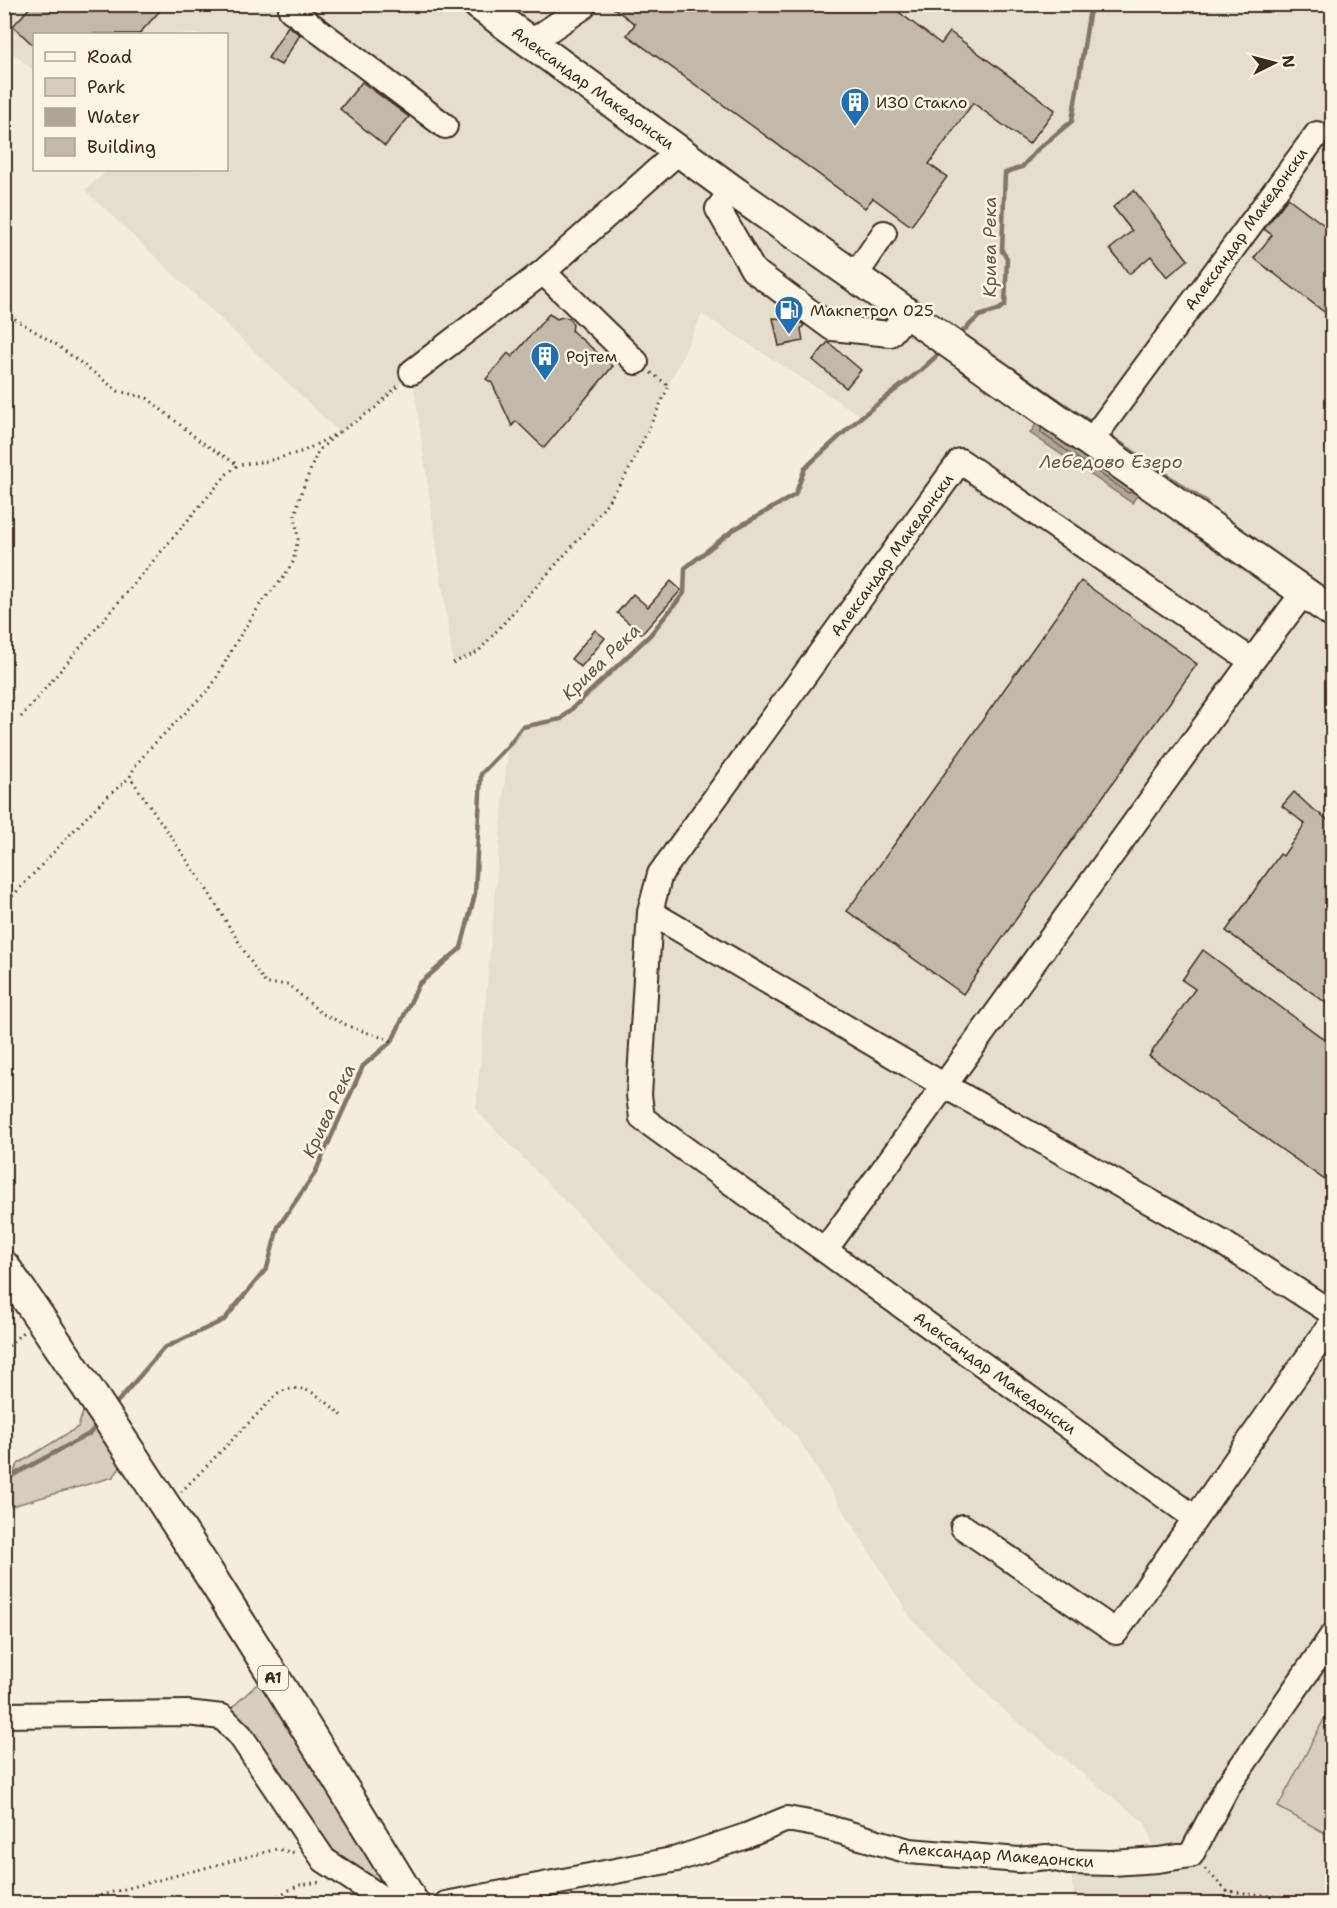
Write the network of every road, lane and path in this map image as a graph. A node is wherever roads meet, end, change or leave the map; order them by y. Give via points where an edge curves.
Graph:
1 (296, 4) edge
2 (478, 4) edge
3 (583, 7) dead end
4 (531, 42) junction
5 (445, 126) dead end
6 (1317, 134) dead end
7 (679, 151) junction
8 (732, 190) junction
9 (884, 234) dead end
10 (543, 272) junction
11 (855, 276) junction
12 (908, 313) junction
13 (4, 314) edge
14 (636, 362) joint
15 (412, 372) joint
16 (339, 432) junction
17 (1091, 441) junction
18 (238, 465) junction
19 (1304, 592) junction
20 (1332, 612) edge
21 (1252, 661) junction
22 (453, 663) dead end
23 (21, 717) dead end
24 (130, 777) junction
25 (4, 905) edge
26 (650, 912) junction
27 (392, 1041) dead end
28 (945, 1086) junction
29 (825, 1250) junction
30 (4, 1266) edge
31 (1332, 1313) edge
32 (1332, 1323) edge
33 (345, 1418) dead end
34 (164, 1505) junction
35 (1195, 1518) junction
36 (963, 1527) dead end
37 (1332, 1636) edge
38 (4, 1715) edge
39 (1191, 1855) junction
40 (324, 1860) junction
41 (353, 1879) junction
42 (1227, 1891) junction
43 (1332, 1903) edge
44 (41, 1904) edge
45 (262, 1904) edge
46 (393, 1904) edge
47 (414, 1904) edge
48 (446, 1904) edge
49 (1231, 1904) edge

1 - 5 lane via 291,10
2 - 4 main road, Александар Македонски
3 - 4 lane
4 - 7 main road, Александар Македонски
6 - 17 lane, Александар Македонски
7 - 8 main road, Александар Македонски
7 - 10 lane, Александар Македонски
8 - 11 main road, Александар Македонски
8 - 12 lane via 718,209 753,270 832,328 890,334
9 - 11 lane
10 - 14 lane
10 - 15 lane, Александар Македонски
11 - 12 main road, Александар Македонски
12 - 17 main road, Александар Македонски
13 - 18 path via 57,345 118,391 147,398 200,441
14 - 22 path via 669,386 628,472 594,522 478,652
15 - 16 path via 375,408
16 - 18 path via 304,451
16 - 24 path via 318,451 301,493 295,515 298,539 293,562 261,603 212,686 150,748
17 - 19 main road
18 - 23 path via 220,481
19 - 20 main road
19 - 21 lane
21 - 26 lane, Александар Македонски via 960,461 660,874
21 - 28 lane
24 - 25 path via 97,806
24 - 27 path via 266,984 288,984 321,1013
26 - 28 lane
26 - 29 lane, Александар Македонски via 639,1095 642,1118
28 - 29 lane
28 - 31 lane via 1222,1243
29 - 35 lane, Александар Македонски
30 - 34 main road, A1
32 - 35 lane
33 - 34 path via 308,1390 288,1388 278,1393 179,1495
34 - 47 main road, A1
35 - 36 lane via 1116,1632
37 - 39 lane via 1227,1787
38 - 40 lane via 187,1713 222,1717 240,1735
39 - 42 path
39 - 48 lane, Александар Македонски via 1112,1863 909,1851 815,1824 787,1820 677,1859
40 - 41 lane
40 - 44 path via 277,1849 94,1897
41 - 45 path via 299,1885
41 - 46 lane
42 - 43 path
42 - 49 path

